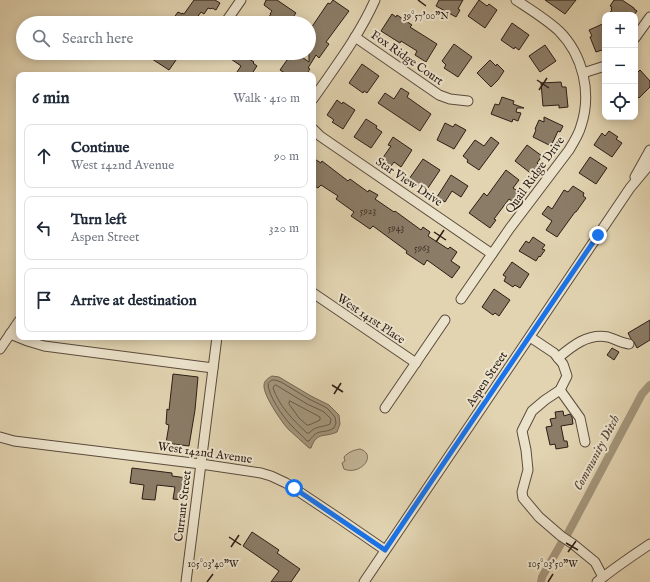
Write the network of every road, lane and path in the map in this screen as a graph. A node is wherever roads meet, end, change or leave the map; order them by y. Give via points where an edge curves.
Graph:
1 (241, 0) edge
2 (375, 0) edge
3 (518, 0) edge
4 (230, 16) edge
5 (650, 17) edge
6 (638, 34) edge
7 (356, 37) junction
8 (602, 67) edge
9 (583, 73) junction
10 (316, 95) edge
11 (468, 101) dead end
12 (316, 132) edge
13 (650, 150) edge
14 (650, 164) edge
15 (630, 188) junction
16 (492, 254) junction
17 (316, 295) edge
18 (461, 299) dead end
19 (445, 320) dead end
20 (16, 325) edge
21 (10, 334) junction
22 (16, 337) edge
23 (530, 337) junction
24 (23, 340) edge
25 (217, 340) edge
26 (629, 344) dead end
27 (0, 349) edge
28 (558, 358) junction
29 (416, 363) junction
30 (213, 368) junction
31 (560, 390) junction
32 (385, 408) dead end
33 (0, 437) edge
34 (585, 442) dead end
35 (201, 464) junction
36 (650, 544) edge
37 (385, 550) junction
38 (600, 580) edge
39 (186, 582) edge
40 (364, 582) edge

1 - 4 street
2 - 7 street
3 - 9 street, Quail Ridge Drive via 560,32 574,52
5 - 6 street
7 - 10 street
7 - 11 street, Fox Ridge Court via 439,95
8 - 9 street
9 - 16 street, Quail Ridge Drive via 584,113 576,138
12 - 16 street, Star View Drive
13 - 15 street, Aspen Street
14 - 15 street, Aspen Street
15 - 23 street, Aspen Street
16 - 18 street, Quail Ridge Drive
17 - 29 street, West 141st Place
19 - 29 street
20 - 21 street
21 - 22 street
21 - 27 street
23 - 28 street
23 - 37 street, Aspen Street
24 - 30 street via 44,346
25 - 30 street, Currant Street
26 - 28 street via 608,337 595,336 580,341
28 - 31 street via 567,376
29 - 32 street
30 - 35 street, Currant Street
31 - 34 street via 580,418
31 - 38 street via 532,410 522,431 528,470 522,492 523,498 539,517 595,562
33 - 35 street, West 142nd Avenue via 14,441
35 - 37 street, West 142nd Avenue via 261,473 278,479
35 - 39 street, Currant Street
36 - 38 street
37 - 40 street, Aspen Street

